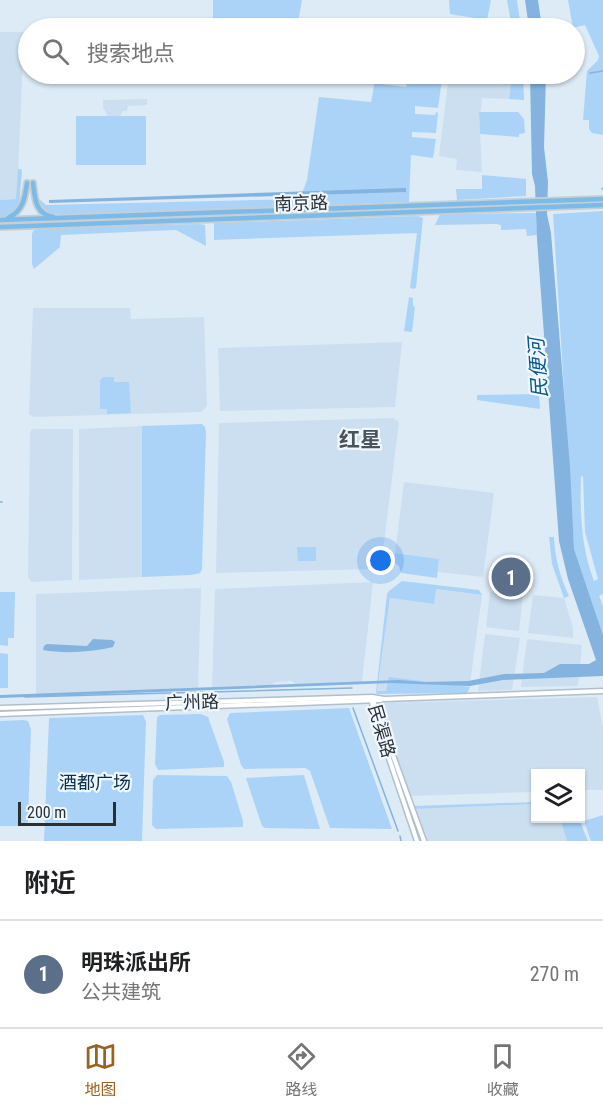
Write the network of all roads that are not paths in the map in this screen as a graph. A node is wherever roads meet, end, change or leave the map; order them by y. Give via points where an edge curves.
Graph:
1 (603, 199) edge
2 (552, 205) junction
3 (603, 205) edge
4 (532, 206) junction
5 (65, 218) junction
6 (0, 220) edge
7 (0, 227) edge
8 (602, 691) edge
9 (373, 699) junction
10 (0, 708) edge
11 (0, 714) edge
12 (417, 841) edge
13 (424, 841) edge

1 - 2 main road, 南京路
2 - 3 main road, 南京路
2 - 4 main road, 南京路
4 - 5 main road, 南京路
4 - 7 main road, 南京路
5 - 6 main road, 南京路
5 - 6 main road via 49,217 40,211 30,183 13,216
8 - 9 main road, 广州路
9 - 10 main road, 广州路
9 - 11 main road, 广州路
9 - 12 main road, 民渠路 via 373,711
9 - 13 main road, 民渠路

